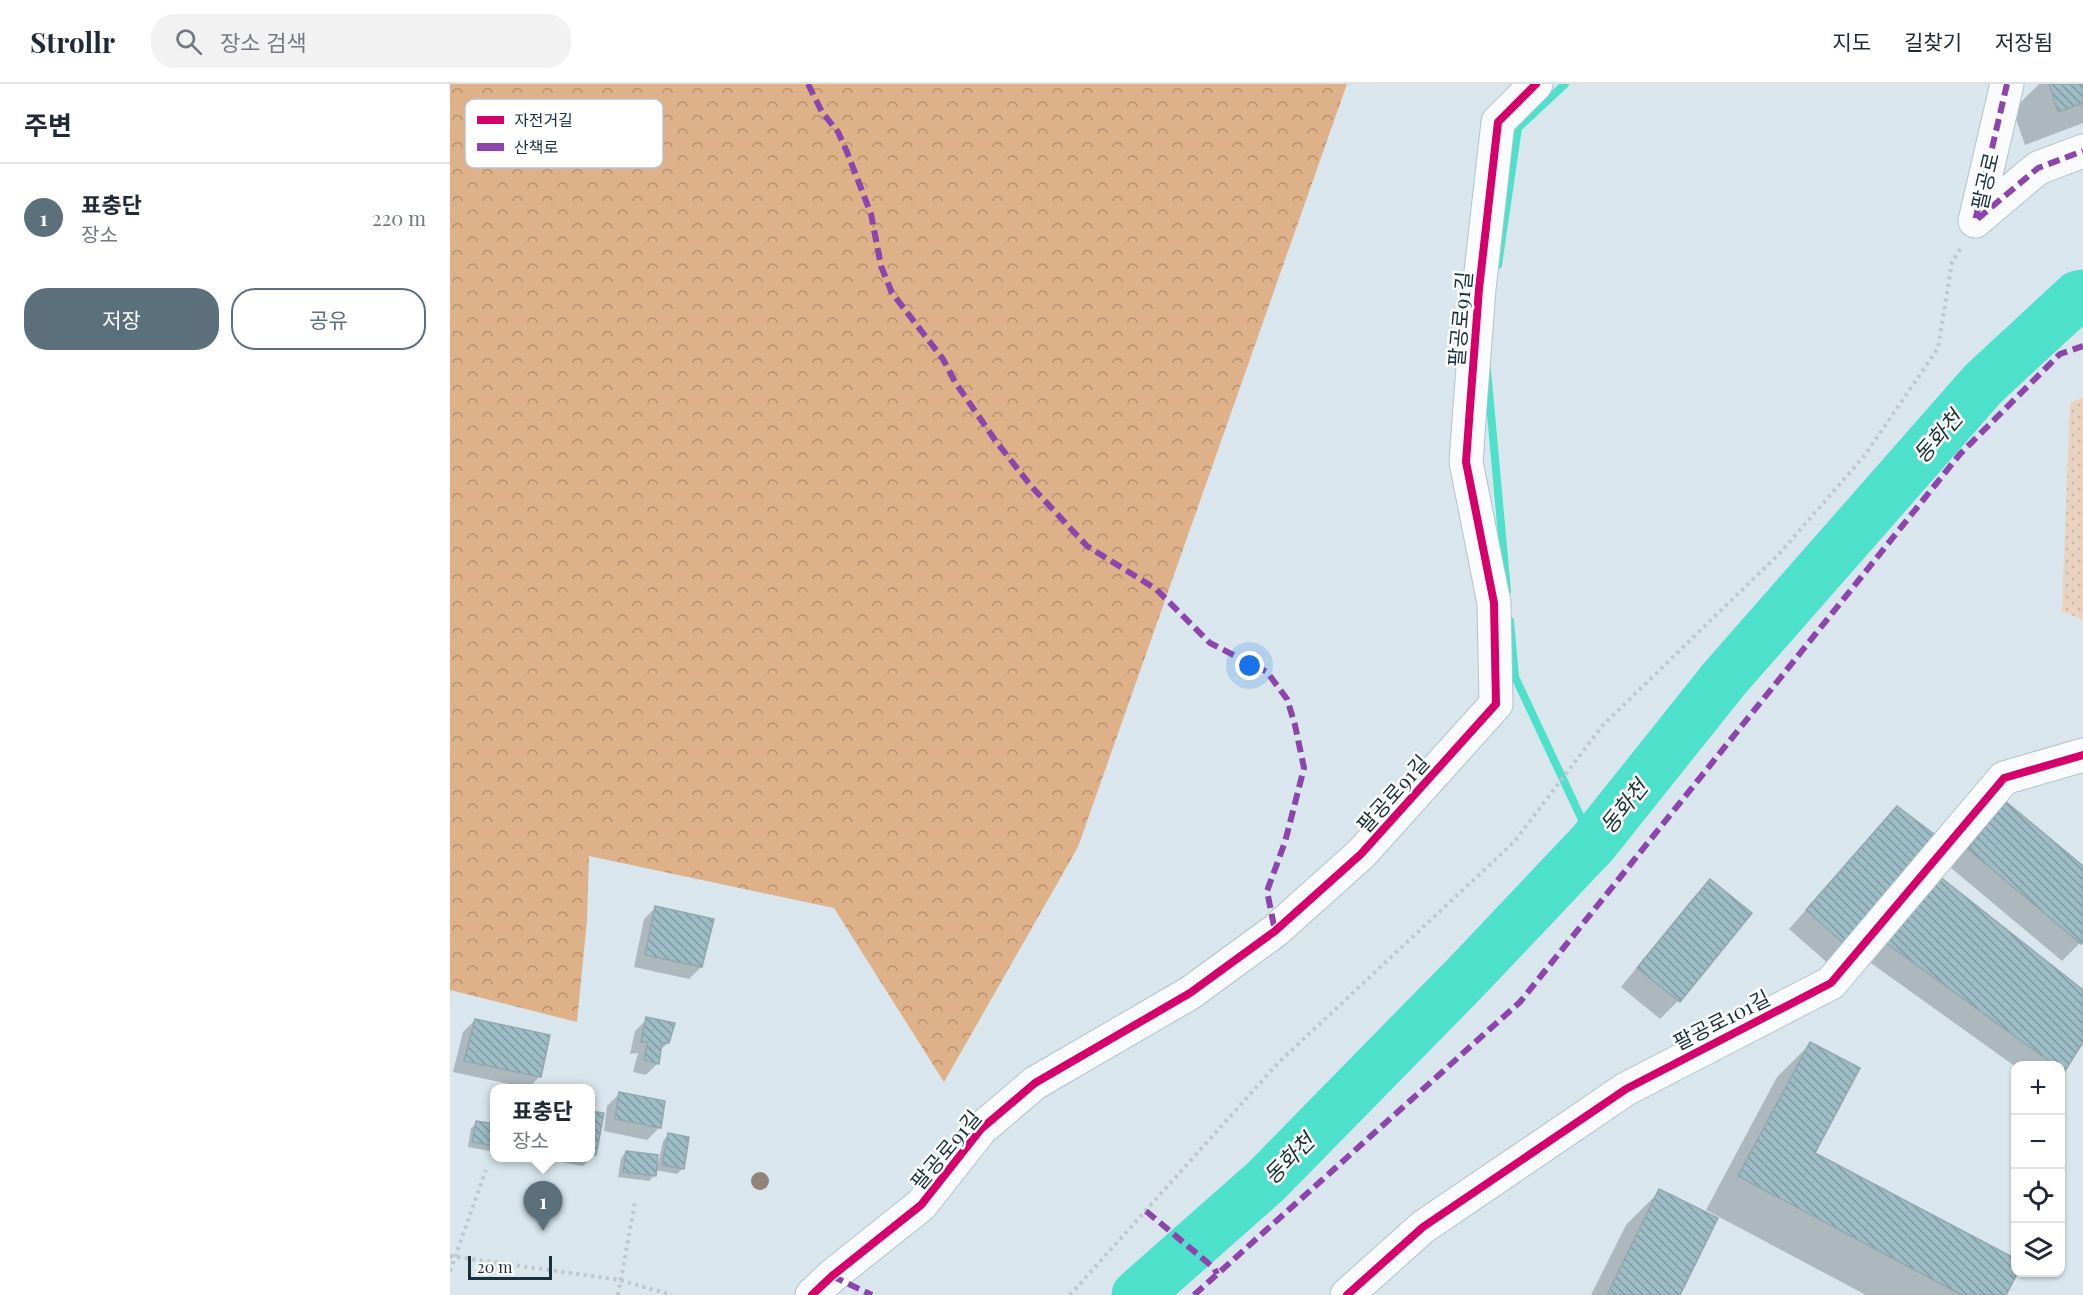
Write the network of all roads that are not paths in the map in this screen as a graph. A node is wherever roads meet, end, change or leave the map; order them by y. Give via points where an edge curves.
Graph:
1 (1536, 84) edge
2 (2007, 84) edge
3 (2083, 151) edge
4 (2083, 755) edge
5 (812, 1295) edge
6 (1347, 1295) edge

1 - 5 street, 팔공로91길 via 1498,122 1479,289 1466,462 1494,603 1496,704 1361,854 1275,931 1190,993 1035,1083 981,1129 921,1205
2 - 3 street, 팔공로 via 1975,221 2038,168
4 - 6 street, 팔공로101길 via 2004,778 1831,983 1626,1089 1423,1227

